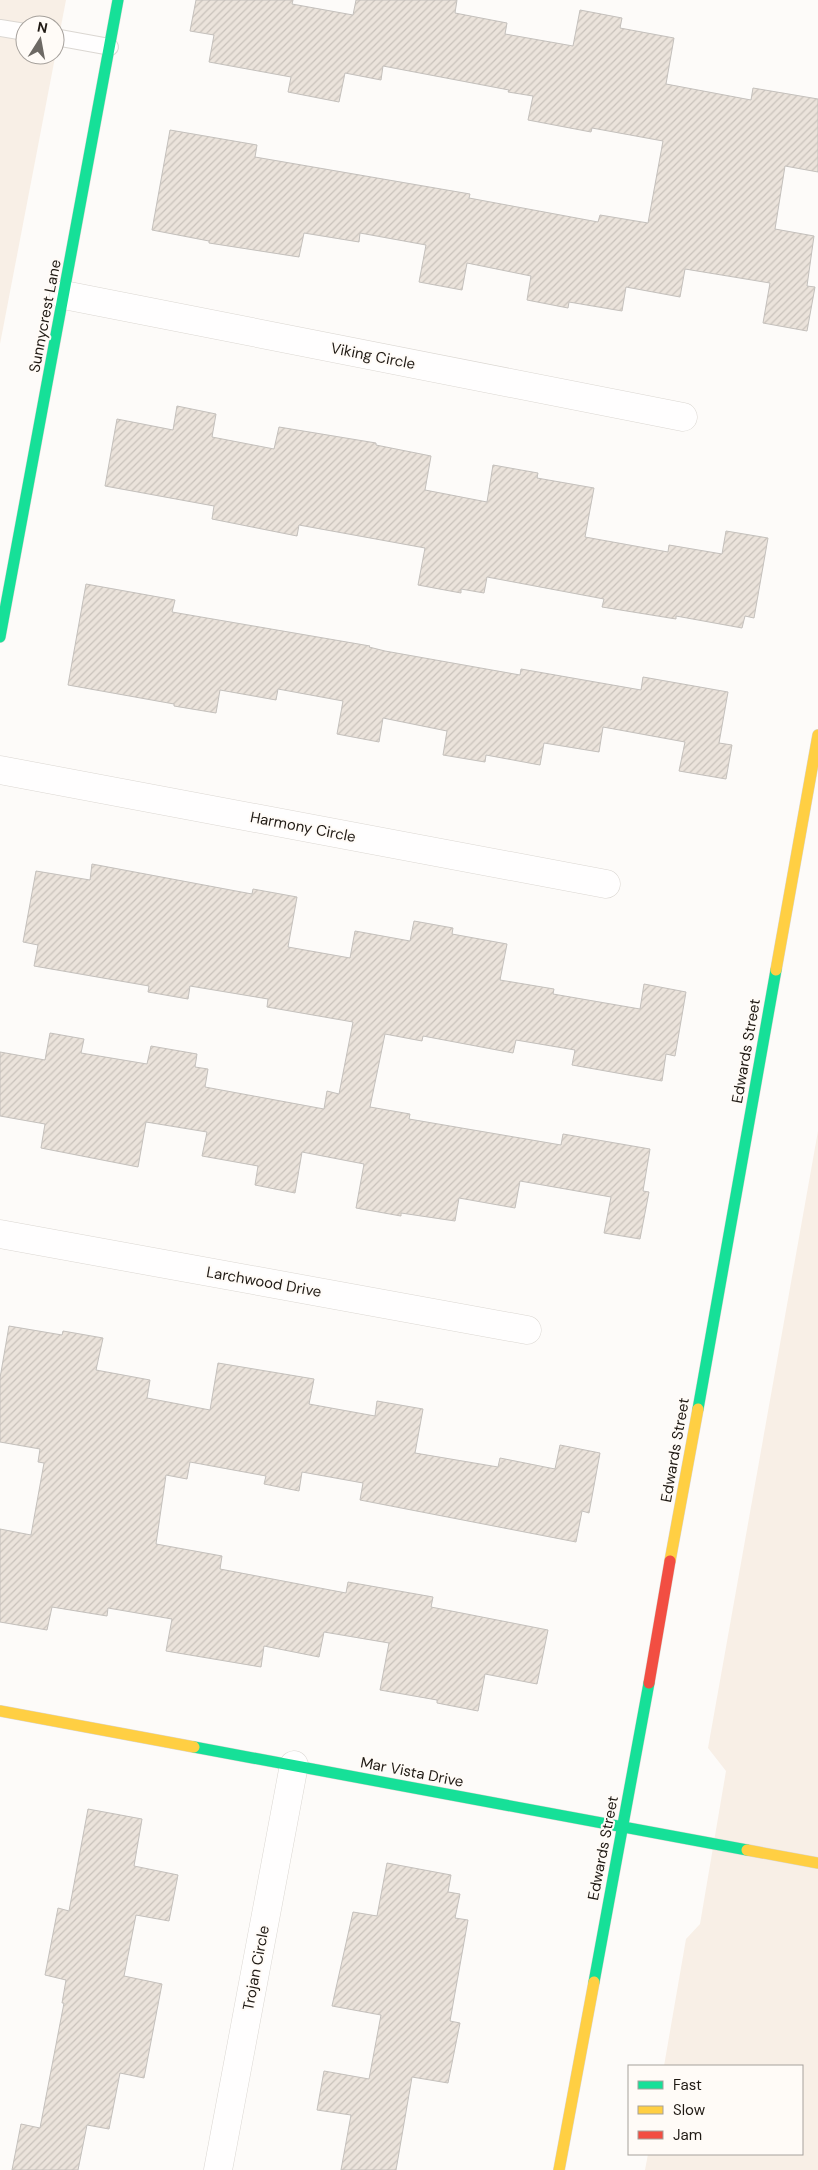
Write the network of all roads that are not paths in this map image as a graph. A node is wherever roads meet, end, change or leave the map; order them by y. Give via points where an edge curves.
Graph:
1 (118, 0) edge
2 (0, 28) edge
3 (15, 30) edge
4 (65, 39) edge
5 (110, 47) junction
6 (64, 295) junction
7 (683, 417) dead end
8 (0, 632) edge
9 (818, 735) edge
10 (0, 770) edge
11 (606, 884) dead end
12 (0, 1234) edge
13 (527, 1330) dead end
14 (0, 1711) edge
15 (294, 1766) junction
16 (622, 1826) junction
17 (818, 1863) edge
18 (218, 2170) edge
19 (558, 2170) edge

1 - 5 street, Sunnycrest Lane
2 - 3 lane
4 - 5 lane
5 - 6 street, Sunnycrest Lane
6 - 7 street, Viking Circle
6 - 8 street, Sunnycrest Lane
9 - 16 street, Edwards Street
10 - 11 street, Harmony Circle
12 - 13 street, Larchwood Drive
14 - 15 street, Mar Vista Drive
15 - 16 street, Mar Vista Drive
15 - 18 street, Trojan Circle
16 - 17 street, Mar Vista Drive
16 - 19 street, Edwards Street

